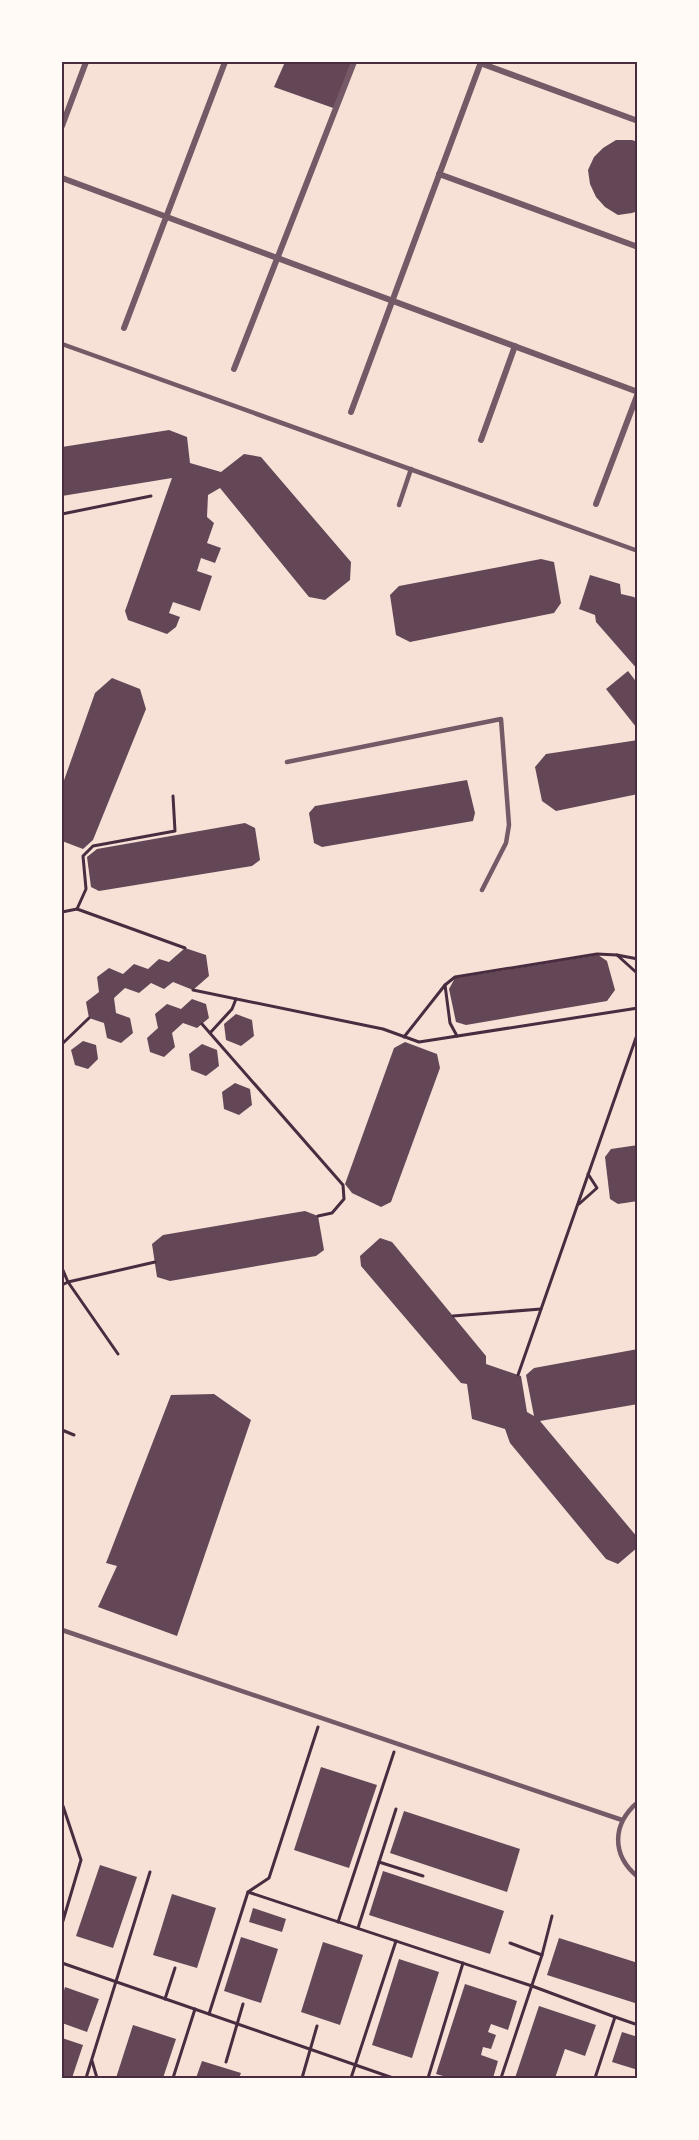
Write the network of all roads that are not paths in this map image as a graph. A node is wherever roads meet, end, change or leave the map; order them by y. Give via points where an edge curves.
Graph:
1 (86, 62) edge
2 (225, 62) edge
3 (354, 62) edge
4 (481, 62) edge
5 (638, 121) edge
6 (62, 126) edge
7 (439, 174) junction
8 (62, 178) edge
9 (166, 217) junction
10 (638, 247) edge
11 (278, 258) junction
12 (392, 301) junction
13 (124, 328) dead end
14 (62, 344) edge
15 (515, 346) junction
16 (234, 369) dead end
17 (638, 392) edge
18 (351, 412) dead end
19 (481, 440) dead end
20 (411, 469) junction
21 (596, 504) dead end
22 (399, 505) dead end
23 (638, 551) edge
24 (287, 762) dead end
25 (482, 890) dead end
26 (62, 1630) edge
27 (638, 1802) edge
28 (622, 1820) junction
29 (638, 1877) edge

1 - 6 street
2 - 9 street
3 - 11 street
4 - 5 street
4 - 7 street
7 - 10 street
7 - 12 street
8 - 9 street
9 - 11 street
9 - 13 street
11 - 12 street
11 - 16 street
12 - 15 street
12 - 18 street
14 - 20 lane
15 - 17 street
15 - 19 street
17 - 21 street
20 - 22 lane
20 - 23 lane
24 - 25 lane via 501,719 509,825 506,843
26 - 28 lane
27 - 28 lane
28 - 29 lane via 618,1847 622,1860

